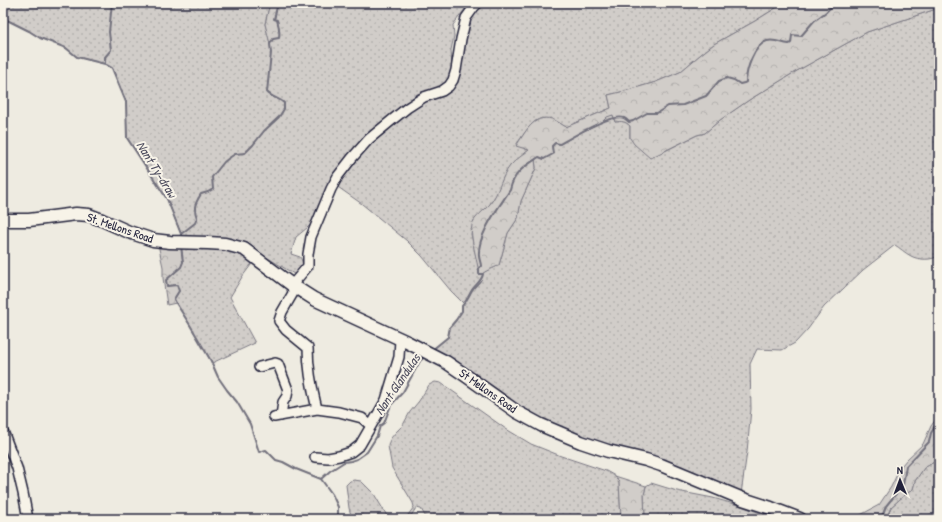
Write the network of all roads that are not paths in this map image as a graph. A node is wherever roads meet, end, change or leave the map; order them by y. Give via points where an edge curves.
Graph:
1 (478, 3) edge
2 (3, 220) edge
3 (189, 242) joint
4 (292, 285) junction
5 (400, 339) junction
6 (259, 366) dead end
7 (317, 409) junction
8 (371, 426) junction
9 (3, 434) edge
10 (314, 456) dead end
11 (28, 519) edge
12 (800, 519) edge

1 - 4 street via 466,18 456,70 449,86 424,97 392,120 369,139 338,176 311,237 308,266
2 - 3 main road, St. Mellons Road via 89,215 153,240
3 - 4 main road, St Mellons Road via 225,244 244,249
4 - 5 main road, St Mellons Road via 314,299
4 - 7 street via 293,293 279,321 308,348 308,363
5 - 8 street via 399,357 386,400
5 - 12 main road, St Mellons Road via 446,362 517,412 540,425 608,451 661,465
6 - 7 street via 278,364 288,390 278,416
7 - 8 street via 362,418
8 - 10 street via 360,445 351,452 328,458
9 - 11 street via 17,468

